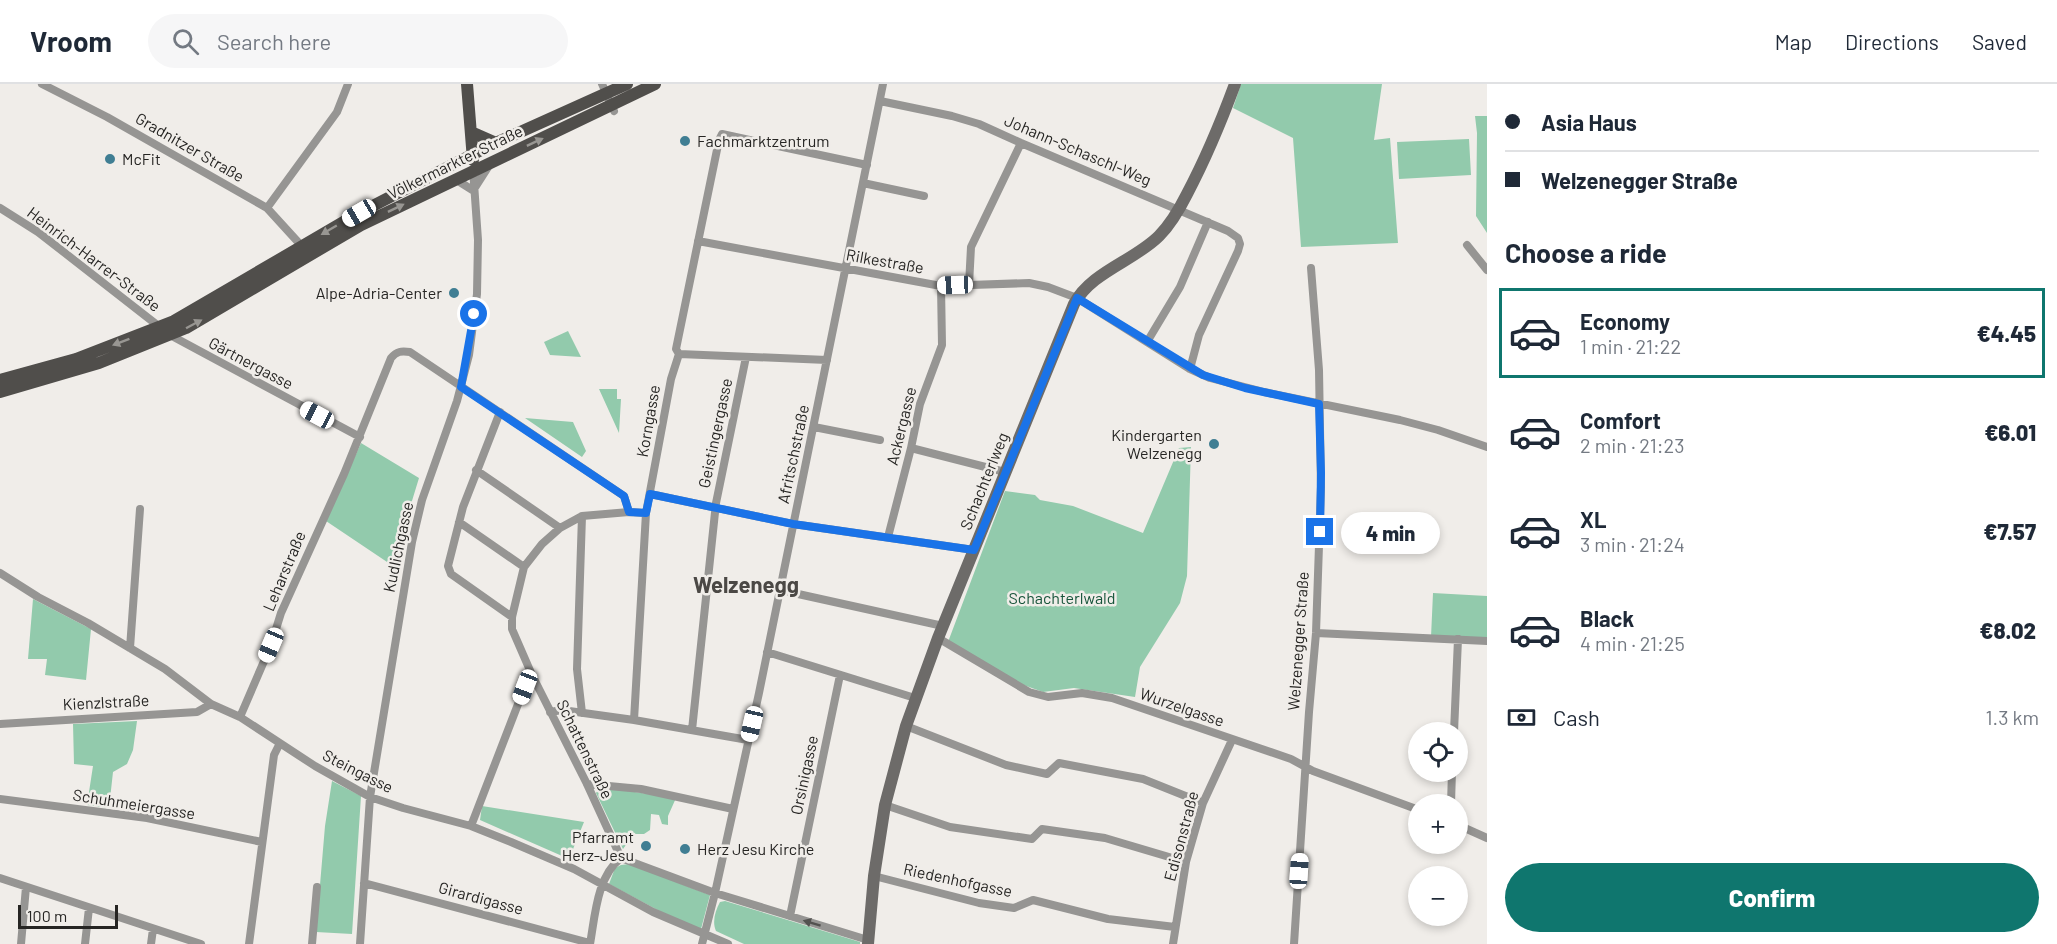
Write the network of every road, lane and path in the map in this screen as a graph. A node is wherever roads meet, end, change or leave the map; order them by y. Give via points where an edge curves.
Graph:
1 (42, 84) edge
2 (348, 84) edge
3 (467, 84) edge
4 (654, 84) edge
5 (883, 84) edge
6 (1234, 84) edge
7 (609, 95) edge
8 (880, 101) junction
9 (471, 134) junction
10 (496, 143) junction
11 (1021, 143) junction
12 (473, 162) junction
13 (491, 162) junction
14 (455, 164) junction
15 (867, 165) junction
16 (455, 179) junction
17 (863, 183) junction
18 (474, 190) junction
19 (924, 196) dead end
20 (0, 208) edge
21 (267, 208) junction
22 (1179, 210) junction
23 (1208, 222) junction
24 (698, 241) junction
25 (1467, 245) dead end
26 (304, 251) junction
27 (1311, 268) dead end
28 (846, 269) junction
29 (1487, 270) edge
30 (969, 285) junction
31 (941, 286) junction
32 (1077, 298) junction
33 (165, 331) junction
34 (1147, 342) junction
35 (679, 354) junction
36 (746, 357) junction
37 (827, 360) junction
38 (1190, 369) junction
39 (41, 375) junction
40 (0, 380) edge
41 (461, 387) junction
42 (0, 392) edge
43 (1319, 404) junction
44 (500, 412) junction
45 (814, 428) junction
46 (360, 437) junction
47 (880, 440) dead end
48 (1487, 447) edge
49 (911, 448) junction
50 (476, 470) junction
51 (1005, 472) junction
52 (650, 494) junction
53 (717, 508) junction
54 (140, 509) dead end
55 (629, 512) junction
56 (646, 513) junction
57 (582, 516) junction
58 (459, 522) junction
59 (793, 524) junction
60 (560, 528) junction
61 (888, 537) junction
62 (974, 550) junction
63 (525, 567) junction
64 (0, 573) edge
65 (780, 590) junction
66 (512, 617) junction
67 (944, 626) junction
68 (1316, 633) junction
69 (938, 638) junction
70 (1458, 639) junction
71 (1487, 640) edge
72 (130, 648) junction
73 (767, 652) junction
74 (532, 675) junction
75 (840, 675) junction
76 (915, 698) junction
77 (212, 704) junction
78 (550, 711) junction
79 (582, 712) junction
80 (240, 717) junction
81 (634, 720) junction
82 (1454, 722) edge
83 (0, 724) edge
84 (906, 726) junction
85 (692, 730) junction
86 (748, 740) junction
87 (1232, 740) junction
88 (280, 744) junction
89 (1305, 767) junction
90 (587, 784) junction
91 (370, 797) junction
92 (0, 800) edge
93 (1203, 803) junction
94 (885, 805) junction
95 (1408, 806) edge
96 (733, 809) junction
97 (471, 826) junction
98 (1468, 829) edge
99 (1487, 838) edge
100 (262, 843) junction
101 (621, 858) junction
102 (1186, 862) junction
103 (874, 876) junction
104 (0, 878) edge
105 (364, 883) junction
106 (603, 884) junction
107 (26, 887) junction
108 (317, 887) dead end
109 (715, 893) junction
110 (89, 908) junction
111 (790, 916) junction
112 (1175, 927) junction
113 (153, 929) junction
114 (703, 939) edge
115 (868, 942) edge
116 (196, 943) edge
117 (590, 943) edge
118 (21, 944) edge
119 (85, 944) edge
120 (151, 944) edge
121 (249, 944) edge
122 (312, 944) edge
123 (360, 944) edge
124 (728, 944) edge
125 (1173, 944) edge
126 (1294, 944) edge

1 - 21 street, Gradnitzer Straße
2 - 21 street via 337,112
3 - 9 main road
4 - 7 main road, Völkermarkter Straße
5 - 8 street, Afritschstraße
6 - 22 street, Schachterlweg via 1218,131
7 - 10 main road, Völkermarkter Straße
13 -> 7 main road, Völkermarkter Straße
8 - 11 street, Johann-Schaschl-Weg via 979,124
8 - 15 street, Afritschstraße
9 - 10 main road
9 - 12 main road
9 - 14 main road
10 - 14 main road, Völkermarkter Straße
11 - 22 street, Johann-Schaschl-Weg
11 - 30 street via 971,247
12 - 13 main road
12 - 14 main road
12 - 18 street, Kudlichgasse
13 - 16 main road, Völkermarkter Straße
13 - 18 street
14 -> 26 main road, Völkermarkter Straße via 359,213
15 - 17 street, Afritschstraße
15 - 24 street, Korngasse via 722,134
16 - 18 street
26 -> 16 main road, Völkermarkter Straße
17 - 19 street
17 - 28 street, Afritschstraße
18 - 41 street, Kudlichgasse via 477,294
20 - 33 street, Heinrich-Harrer-Straße via 38,232
21 - 26 street, Gradnitzer Straße
22 - 23 street, Johann-Schaschl-Weg
22 - 32 street, Schachterlweg via 1154,240
23 - 34 street via 1180,287
23 - 38 street, Johann-Schaschl-Weg via 1228,231 1240,244 1199,335
24 - 28 street, Rilkestraße
24 - 35 street, Korngasse via 676,349
25 - 29 street
26 - 33 main road, Völkermarkter Straße via 217,311
27 - 43 street, Welzenegger Straße
28 - 31 street, Rilkestraße
28 - 37 street, Afritschstraße
30 - 31 street, Rilkestraße
30 - 32 street, Rilkestraße via 1038,284
31 - 49 street, Ackergasse via 942,345 920,404
32 - 34 street, Rilkestraße
32 - 51 street, Schachterlweg
33 - 39 main road, Völkermarkter Straße
33 - 46 street, Gärtnergasse
34 - 38 street, Rilkestraße
35 - 36 street
35 - 52 street, Korngasse
36 - 37 street
36 - 53 street, Geistingergasse
37 - 45 street, Afritschstraße
38 - 43 street, Rilkestraße via 1229,384
39 - 40 main road, Völkermarkter Straße
39 - 42 main road, Völkermarkter Straße
41 - 44 street
41 - 46 street via 410,352 395,353
41 - 91 street, Kudlichgasse via 422,500 412,542
43 - 48 street, Rilkestraße via 1416,424
43 - 68 street, Welzenegger Straße
44 - 50 street
44 - 55 street via 624,496
45 - 47 street
45 - 59 street, Afritschstraße
46 - 80 street, Leharstraße via 285,604
49 - 51 street
49 - 61 street, Ackergasse
50 - 58 street
50 - 60 street
51 - 62 street, Schachterlweg
52 - 53 street
52 - 56 street, Korngasse
53 - 59 street
53 - 85 street, Geistingergasse
54 - 72 street
55 - 56 street, Schattenstraße
55 - 57 street, Schattenstraße
56 - 81 street, Korngasse
57 - 60 street, Schattenstraße
57 - 79 street via 577,669
58 - 63 street
58 - 66 street via 448,566 451,574
59 - 61 street
59 - 65 street, Afritschstraße
60 - 63 street, Schattenstraße
61 - 62 street
62 - 67 street, Schachterlweg
63 - 66 street, Schattenstraße
64 - 72 street, Steingasse
65 - 67 street
65 - 73 street, Afritschstraße
66 - 74 street, Schattenstraße via 513,635
67 - 69 street, Schachterlweg
68 - 70 street
68 - 89 street, Welzenegger Straße
69 - 76 street, Schachterlweg
69 - 87 street, Wurzelgasse via 1029,692 1048,697 1082,693 1112,698
70 - 71 street
70 - 82 street
72 - 77 street, Steingasse
73 - 75 street
73 - 86 street, Afritschstraße
74 - 78 street, Schattenstraße
74 - 97 street
75 - 76 street
75 - 111 street, Orsinigasse
76 - 84 street, Schachterlweg
77 - 80 street, Steingasse
77 - 83 street, Kienzlstraße via 197,712
78 - 79 street
78 - 90 street, Schattenstraße
79 - 81 street
80 - 88 street, Steingasse
81 - 85 street
84 - 93 street via 1006,765 1047,774 1059,763 1143,779
84 - 94 street, Schachterlweg
85 - 86 street
86 - 96 street, Afritschstraße
87 - 89 street, Wurzelgasse
87 - 93 street, Edisonstraße
88 - 91 street, Steingasse
88 - 100 street via 274,755
89 - 95 street, Wurzelgasse
89 - 126 street, Welzenegger Straße
90 - 96 street via 640,789
90 - 101 street, Schattenstraße
91 - 97 street, Steingasse
91 - 105 street, Kudlichgasse
92 - 100 street, Schuhmeiergasse via 147,818
93 - 102 street, Edisonstraße
94 - 102 street via 950,827 1032,839 1042,829 1105,838
94 - 103 street, Schachterlweg
96 - 109 street, Afritschstraße
97 - 106 street, Steingasse via 540,853
98 - 99 street
100 - 121 street
101 - 106 street via 613,864
101 - 109 street
102 - 112 street, Edisonstraße
103 - 112 street, Riedenhofgasse via 979,903 1014,908 1033,900 1108,919
103 - 115 street, Schachterlweg
104 - 107 street
105 - 117 street, Girardigasse
105 - 123 street, Kudlichgasse
106 - 114 street, Steingasse
106 - 117 street
107 - 110 street
107 - 118 street
108 - 122 street
109 - 111 street
109 - 114 street, Afritschstraße
110 - 113 street
110 - 119 street
115 -> 111 street
112 - 125 street, Edisonstraße
113 - 116 street
113 - 120 street
114 - 124 street, Steingasse

